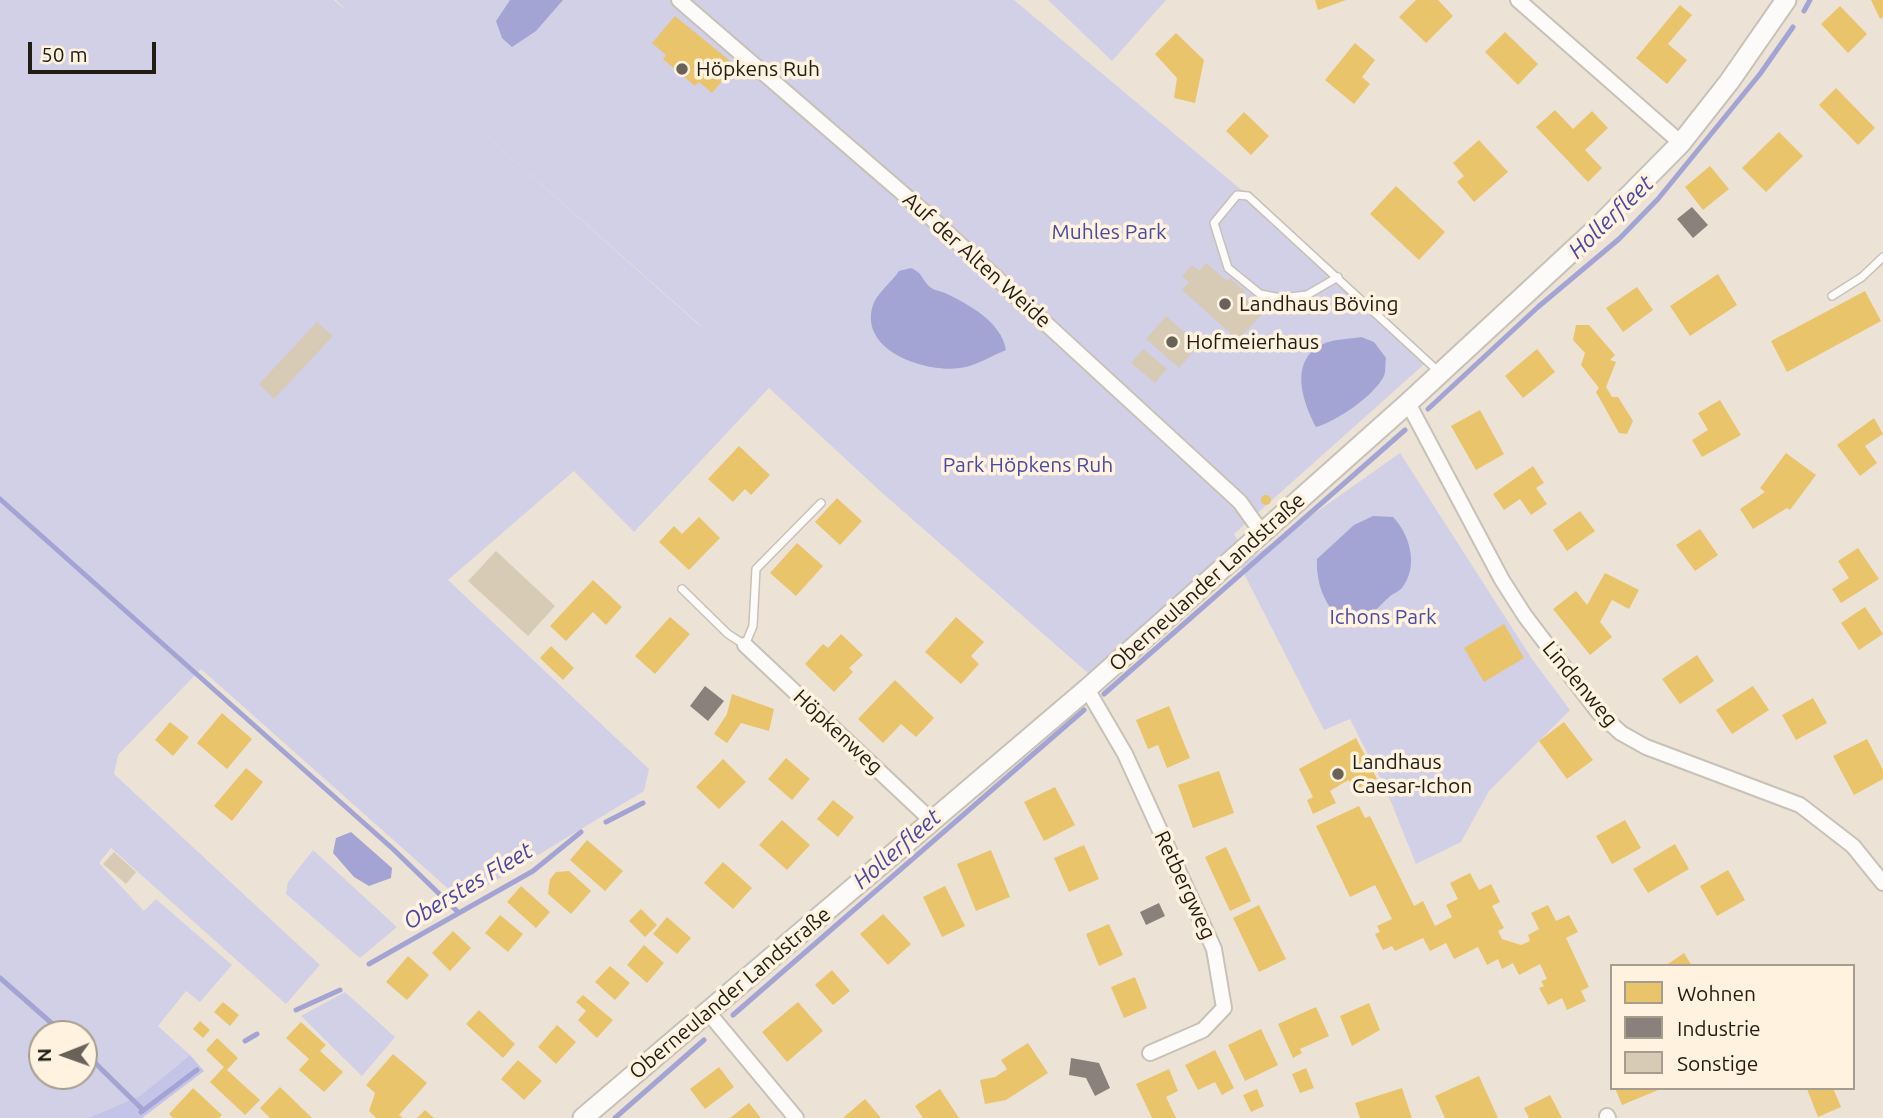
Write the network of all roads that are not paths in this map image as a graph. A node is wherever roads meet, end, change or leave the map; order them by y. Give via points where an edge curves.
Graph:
1 (678, 0) edge
2 (1518, 0) edge
3 (1786, 0) edge
4 (1681, 143) junction
5 (1883, 257) edge
6 (1338, 277) junction
7 (1832, 296) dead end
8 (1440, 373) junction
9 (1408, 403) junction
10 (821, 503) dead end
11 (1262, 533) junction
12 (682, 589) dead end
13 (745, 645) junction
14 (1087, 689) junction
15 (931, 820) junction
16 (1883, 883) edge
17 (707, 1011) junction
18 (1150, 1053) dead end
19 (583, 1118) edge
20 (796, 1118) edge

1 - 11 street, Auf der Alten Weide via 929,216 1240,502
2 - 4 street
3 - 4 street, Oberneulander Landstraße
4 - 8 street, Oberneulander Landstraße via 1637,190
5 - 7 lane
6 - 6 lane via 1248,196 1237,195 1214,223 1228,268 1260,294 1282,298 1307,295
6 - 8 lane
8 - 9 street, Oberneulander Landstraße
9 - 11 street, Oberneulander Landstraße
9 - 16 street, Lindenweg via 1514,598 1600,713 1621,733 1646,747 1801,805 1853,846
10 - 13 lane via 756,569 753,626
11 - 14 street, Oberneulander Landstraße
12 - 13 lane
13 - 15 street, Höpkenweg
14 - 15 street, Oberneulander Landstraße
14 - 18 street, Retbergweg via 1125,754 1214,949 1224,1008 1203,1030
15 - 17 street, Oberneulander Landstraße
17 - 19 street, Oberneulander Landstraße
17 - 20 street

